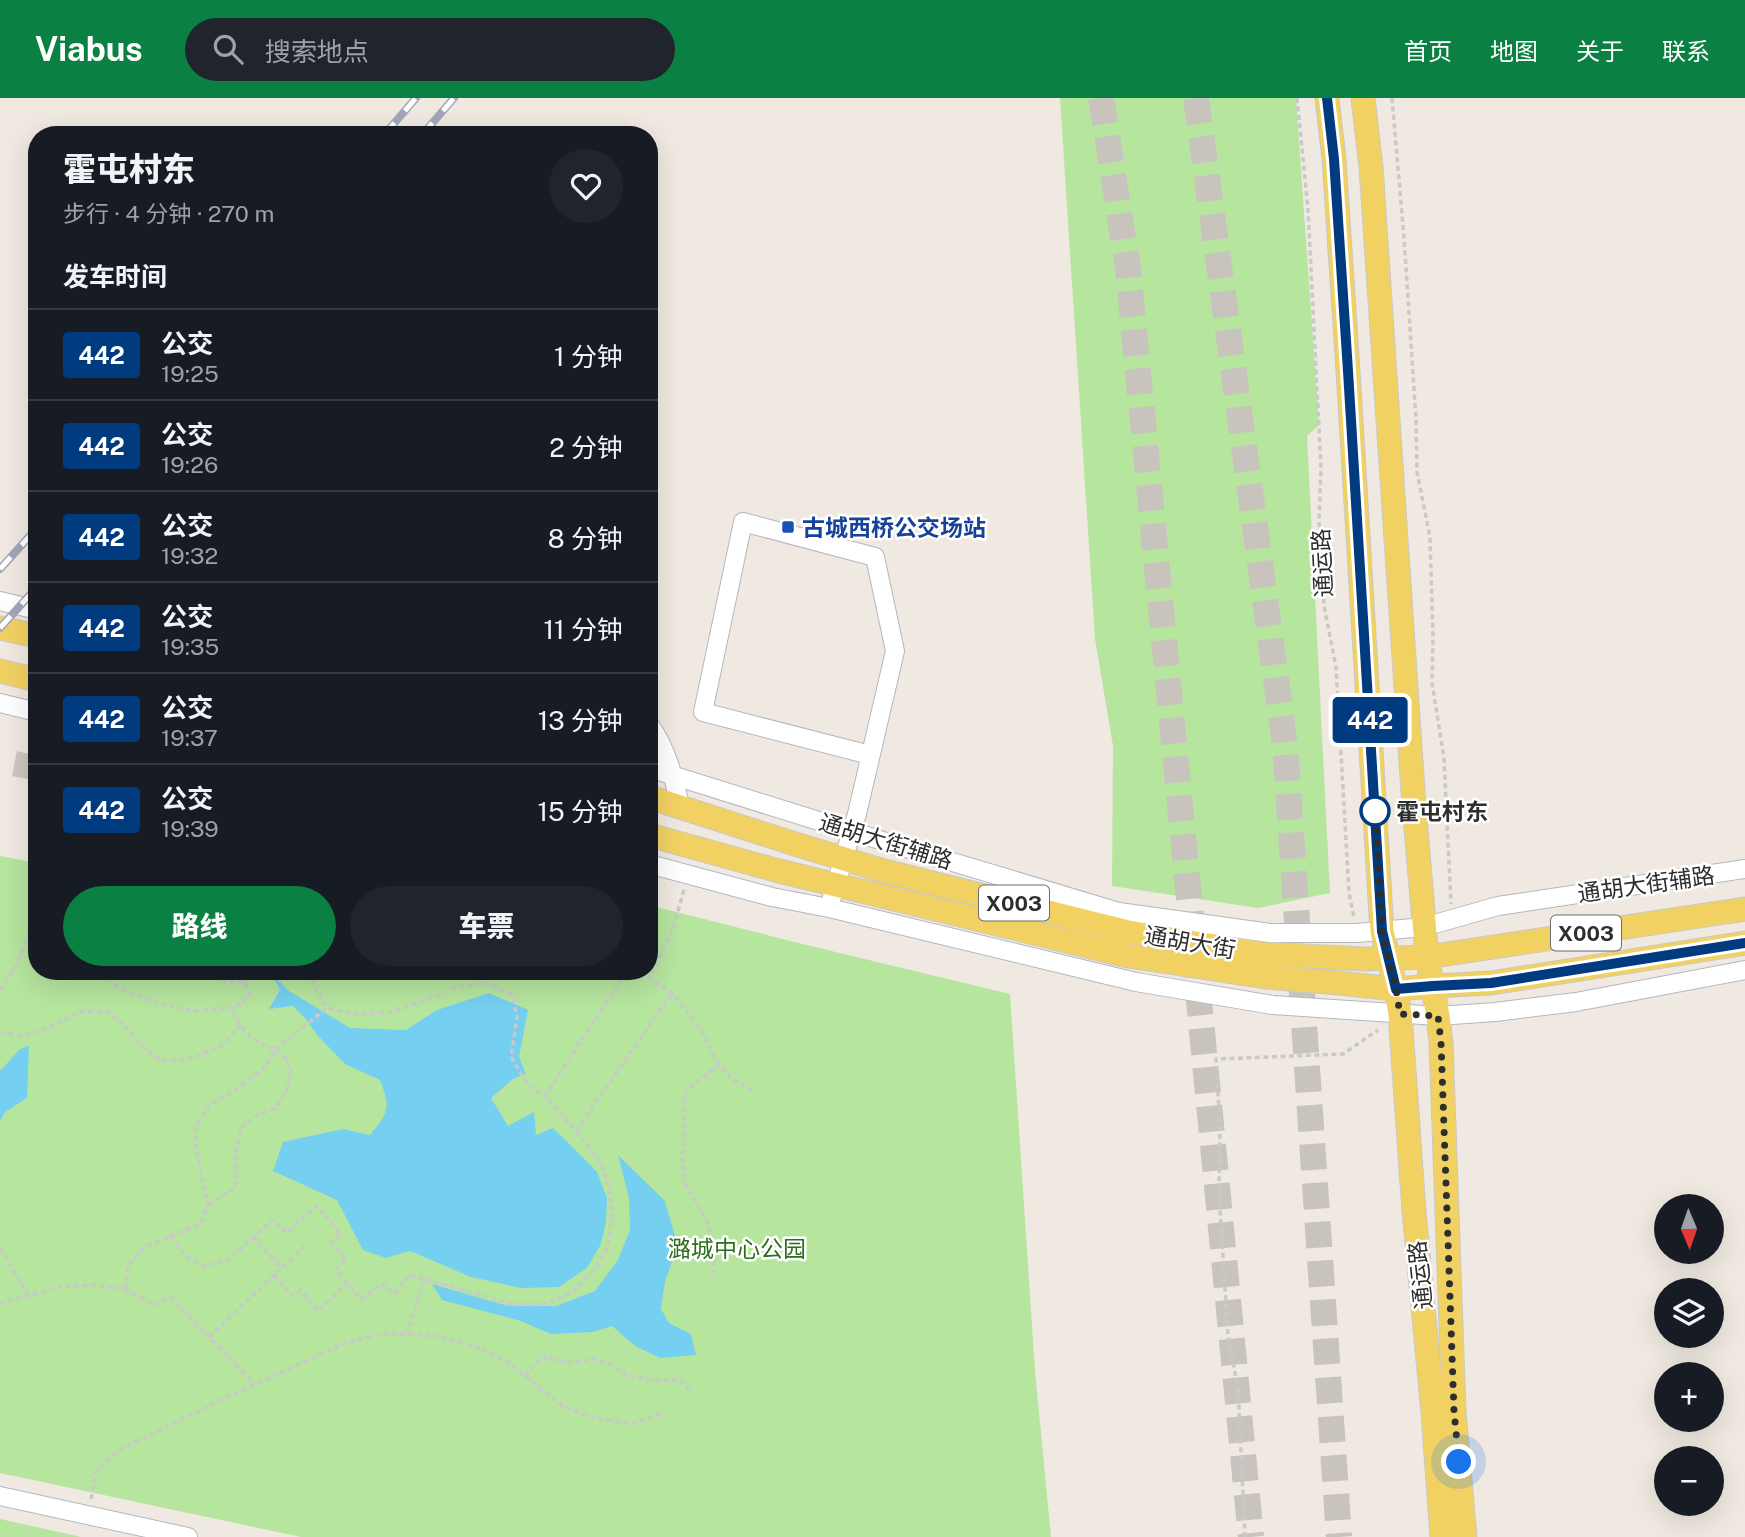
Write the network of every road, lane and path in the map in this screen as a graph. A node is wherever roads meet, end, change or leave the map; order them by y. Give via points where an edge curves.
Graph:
1 (1297, 98) edge
2 (1327, 98) edge
3 (1363, 98) edge
4 (1392, 98) edge
5 (0, 601) edge
6 (28, 608) edge
7 (0, 628) edge
8 (28, 634) edge
9 (0, 671) edge
10 (28, 678) edge
11 (0, 703) edge
12 (28, 710) edge
13 (658, 737) edge
14 (870, 755) junction
15 (658, 771) edge
16 (674, 776) junction
17 (658, 800) edge
18 (680, 807) junction
19 (852, 830) junction
20 (658, 837) edge
21 (843, 859) junction
22 (658, 866) edge
23 (1745, 869) edge
24 (689, 875) junction
25 (836, 884) junction
26 (829, 908) junction
27 (1745, 909) edge
28 (1451, 919) junction
29 (1424, 927) junction
30 (1382, 931) junction
31 (1357, 933) junction
32 (28, 936) edge
33 (1745, 943) edge
34 (1427, 957) junction
35 (1389, 959) junction
36 (658, 960) edge
37 (1745, 970) edge
38 (111, 980) edge
39 (219, 980) edge
40 (312, 980) edge
41 (623, 980) edge
42 (652, 980) edge
43 (1433, 986) junction
44 (1396, 989) junction
45 (0, 990) edge
46 (672, 993) junction
47 (230, 1008) junction
48 (327, 1008) junction
49 (1400, 1014) junction
50 (1438, 1016) junction
51 (241, 1025) junction
52 (0, 1032) edge
53 (276, 1049) junction
54 (719, 1065) junction
55 (756, 1092) dead end
56 (545, 1096) junction
57 (576, 1130) junction
58 (208, 1205) junction
59 (170, 1237) junction
60 (253, 1237) junction
61 (307, 1244) dead end
62 (0, 1248) edge
63 (282, 1268) junction
64 (713, 1274) dead end
65 (274, 1276) junction
66 (424, 1279) junction
67 (348, 1283) junction
68 (125, 1289) junction
69 (28, 1295) junction
70 (0, 1304) edge
71 (407, 1335) junction
72 (209, 1337) junction
73 (525, 1376) junction
74 (255, 1384) junction
75 (690, 1391) dead end
76 (665, 1412) dead end
77 (1444, 1412) junction
78 (0, 1496) edge
79 (88, 1515) junction
80 (188, 1537) edge
81 (1245, 1537) edge
82 (1442, 1537) edge
83 (1465, 1537) edge

1 - 31 path, 通运路 via 1308,208 1324,606 1336,667 1349,893
2 - 30 main road, 通运路
3 - 29 main road, 通运路
4 - 28 path via 1417,472 1430,537 1432,683 1444,758
5 - 6 street
7 - 8 main road
9 - 10 main road
11 - 12 street
13 - 16 street
14 - 14 street via 703,712 743,522 875,557 895,651
14 - 19 street
15 - 16 street, 通胡大街辅路
16 - 18 street
16 - 19 street, 通胡大街辅路
17 - 18 main road, 通胡大街 / X003
18 - 21 main road, 通胡大街 / X003
19 - 21 street
19 - 31 street, 通胡大街辅路 via 1119,912 1270,933
20 - 25 main road, 通胡大街 / X003
21 - 25 street
21 - 35 main road, 通胡大街 / X003 via 1128,932 1263,954
22 - 24 street
23 - 28 street, 通胡大街辅路 via 1498,906
24 - 26 street
24 - 36 path via 672,932
25 - 26 street
25 - 44 main road, 通胡大街 / X003 via 1128,956 1266,977
26 - 49 street via 1136,982 1273,1005
27 - 34 main road, 通胡大街 / X003
28 - 29 street, 通胡大街辅路
29 - 30 street, 通胡大街辅路
29 - 34 main road, 通运路
30 - 31 street, 通胡大街辅路
30 - 35 main road, 通运路
32 - 45 path
33 - 43 main road, 通胡大街 / X003 via 1491,983
34 - 35 main road, 通胡大街 / X003
34 - 43 main road, 通运路
35 - 44 main road, 通运路
37 - 50 street via 1576,1002
38 - 47 path via 118,988 156,1003 193,1011
39 - 47 path via 245,981 250,993 242,1004
40 - 48 path
41 - 56 path
42 - 46 path
43 - 44 main road, 通胡大街 / X003
43 - 50 main road, 通运路
44 - 49 main road, 通运路
46 - 54 path via 700,1028
46 - 57 path
47 - 51 path
48 - 53 path
48 - 56 path via 352,1014 389,1013 459,987 486,983 512,995 517,1017 511,1057 528,1085
49 - 50 street
49 - 77 main road, 通运路 via 1413,1210
49 - 81 path via 1343,1054 1216,1059 1219,1194 1228,1335 1238,1389
50 - 77 main road, 通运路
51 - 52 path via 222,1045 194,1058 163,1061 146,1051 109,1012 83,1011 23,1036
51 - 53 path via 259,1043
53 - 58 path via 264,1068 210,1104 196,1126 195,1149
53 - 58 path via 290,1071 286,1092 274,1109 242,1127 235,1153 236,1186
54 - 55 path via 733,1080
54 - 64 path via 689,1088 683,1102 686,1186 706,1218 715,1249
56 - 57 path
57 - 66 path via 600,1161 612,1213 608,1245 596,1268 573,1292 545,1304 512,1304
58 - 59 path via 201,1224
59 - 60 path via 186,1256 204,1266 228,1260
59 - 68 path via 145,1247 128,1266
60 - 63 path
60 - 67 path via 273,1220 287,1233 316,1206 341,1234 332,1242 346,1260 336,1269
61 - 63 path
62 - 69 path
63 - 65 path
65 - 67 path via 292,1296 301,1290 317,1311
65 - 72 path
66 - 67 path via 411,1274 394,1294 382,1284 361,1299
66 - 71 path
68 - 69 path via 57,1287
68 - 72 path via 154,1306 170,1297
69 - 70 path
71 - 73 path via 436,1336 480,1348
71 - 74 path via 388,1333 345,1343
72 - 74 path
73 - 75 path via 542,1357 570,1363 593,1359 626,1375 681,1380
73 - 76 path via 562,1406 595,1418 632,1424
74 - 79 path via 119,1450 96,1472
77 - 82 main road, 通运路
77 - 83 main road, 通运路
78 - 79 street
79 - 80 street

